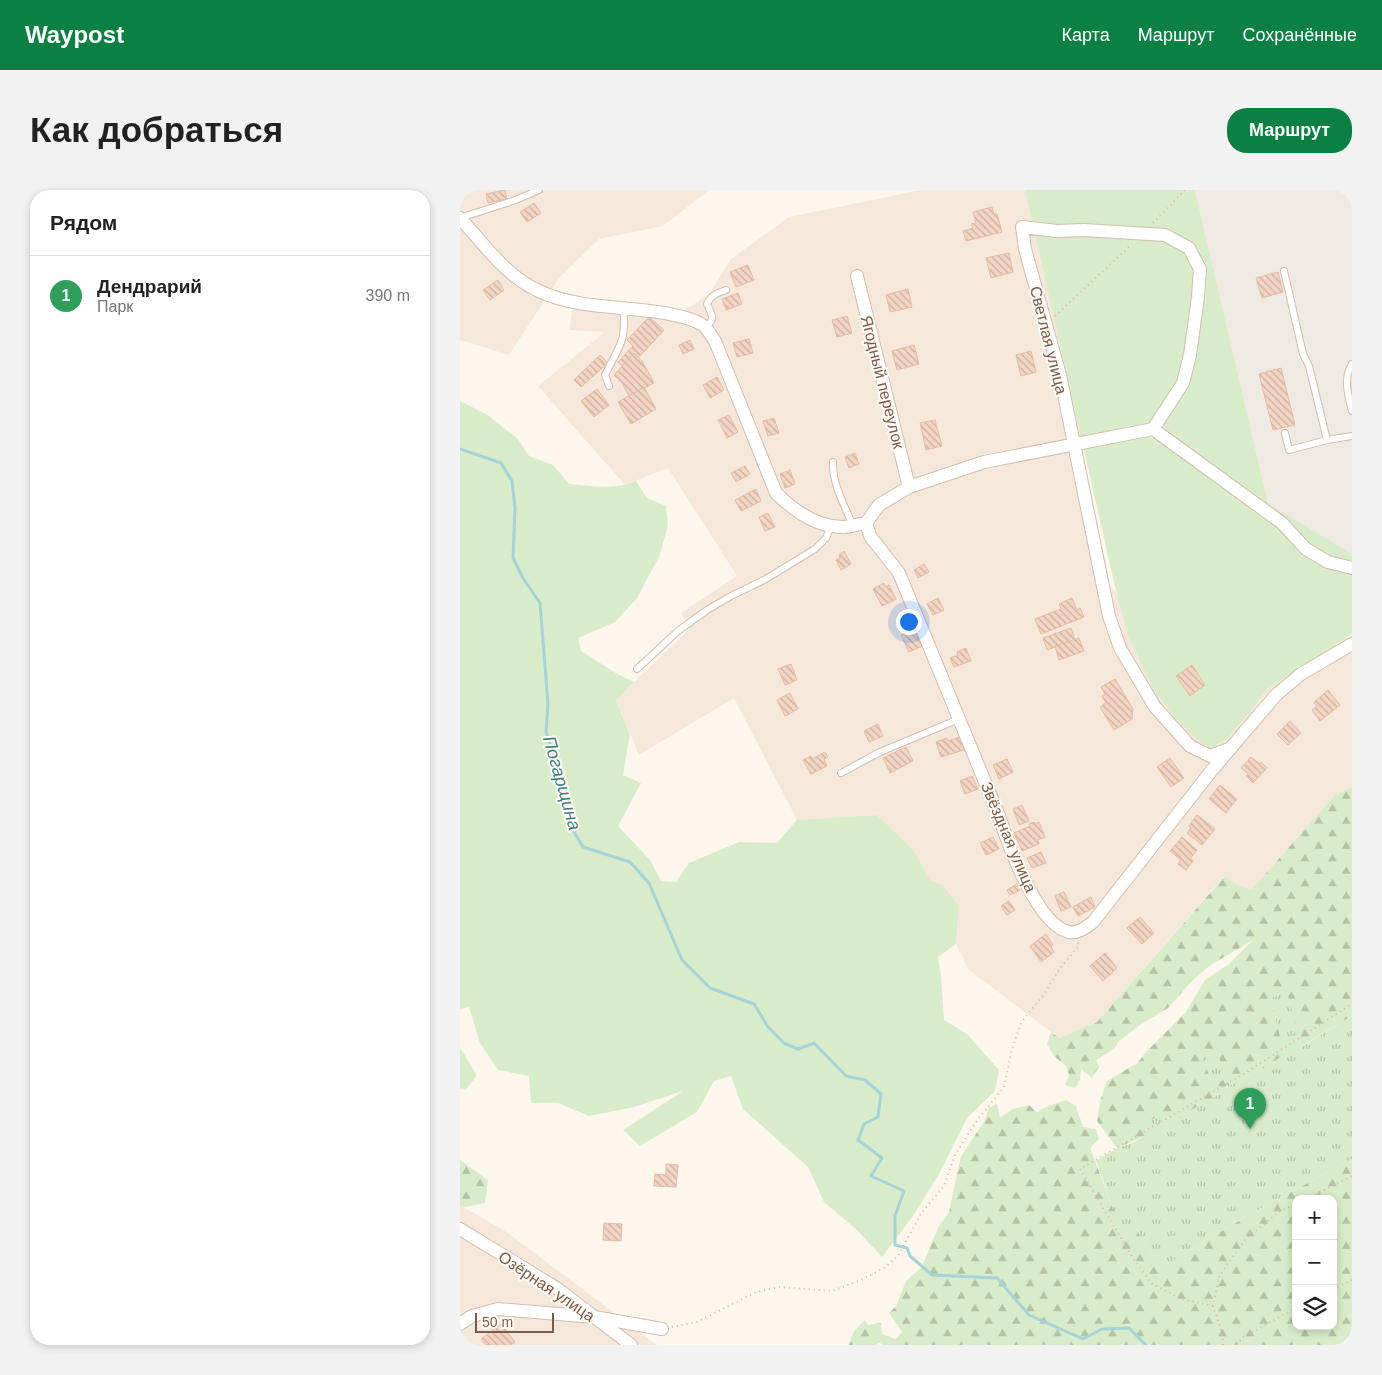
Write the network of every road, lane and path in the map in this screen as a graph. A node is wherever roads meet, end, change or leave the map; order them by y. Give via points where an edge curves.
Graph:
1 (539, 190) edge
2 (1185, 190) edge
3 (460, 218) edge
4 (1143, 234) junction
5 (1284, 271) dead end
6 (857, 276) dead end
7 (726, 290) dead end
8 (622, 308) junction
9 (1046, 324) junction
10 (705, 328) junction
11 (1352, 364) edge
12 (609, 386) dead end
13 (1352, 411) edge
14 (1153, 429) junction
15 (1285, 433) dead end
16 (1352, 436) edge
17 (1328, 440) junction
18 (1074, 445) junction
19 (833, 462) dead end
20 (909, 487) junction
21 (866, 523) junction
22 (831, 526) junction
23 (853, 526) junction
24 (1352, 568) edge
25 (1352, 644) edge
26 (637, 669) dead end
27 (959, 719) junction
28 (1231, 748) junction
29 (840, 773) dead end
30 (1075, 931) junction
31 (1352, 1004) edge
32 (1352, 1176) edge
33 (1314, 1195) edge
34 (1292, 1206) edge
35 (460, 1229) edge
36 (1352, 1280) edge
37 (1337, 1287) edge
38 (1213, 1306) junction
39 (1292, 1310) edge
40 (594, 1317) junction
41 (460, 1324) edge
42 (662, 1329) joint
43 (631, 1345) edge
44 (1222, 1345) edge
45 (1237, 1345) edge

1 - 3 lane
2 - 4 path
3 - 8 street via 498,262 519,280 541,292 574,302
4 - 9 path
4 - 9 street, Светлая улица via 1022,227
4 - 14 street, Светлая улица via 1166,235 1189,248 1200,269 1183,383
5 - 17 lane via 1303,354
6 - 20 street, Ягодный переулок
7 - 10 lane via 709,298 707,304 712,322
8 - 10 street via 688,318
8 - 12 lane via 624,330 618,353 605,375
9 - 18 street, Светлая улица
10 - 22 street via 715,342 776,492 790,507
11 - 13 lane via 1347,390
14 - 18 street
14 - 24 street via 1282,523 1306,549 1328,562
15 - 17 lane via 1289,450
16 - 17 lane
18 - 20 street via 984,462
18 - 28 street, Светлая улица via 1109,616 1120,648 1155,707 1190,746 1210,756
19 - 23 lane via 841,498
20 - 21 street via 879,505
21 - 23 street
21 - 27 street, Звёздная улица via 870,536 899,573
22 - 23 street
22 - 26 lane via 826,538 815,549 708,610 678,631
25 - 28 street via 1301,674 1276,695
27 - 29 lane via 880,752
27 - 30 street, Звёздная улица via 1027,884 1054,924 1070,932
28 - 30 street via 1094,922
30 - 42 path via 1079,946 1022,1021 1004,1087 955,1155 944,1186 922,1212 898,1256 861,1280 832,1290 779,1287 756,1292 697,1322
31 - 38 path via 1245,1073 1080,1170 1151,1283 1181,1299
32 - 33 path
34 - 38 path via 1278,1212 1245,1240 1219,1276
35 - 40 street, Озёрная улица via 558,1289
36 - 37 path
38 - 44 path via 1222,1332
39 - 45 path via 1243,1337
40 - 41 street via 498,1309 472,1316
40 - 42 street
40 - 43 street, Озёрная улица

